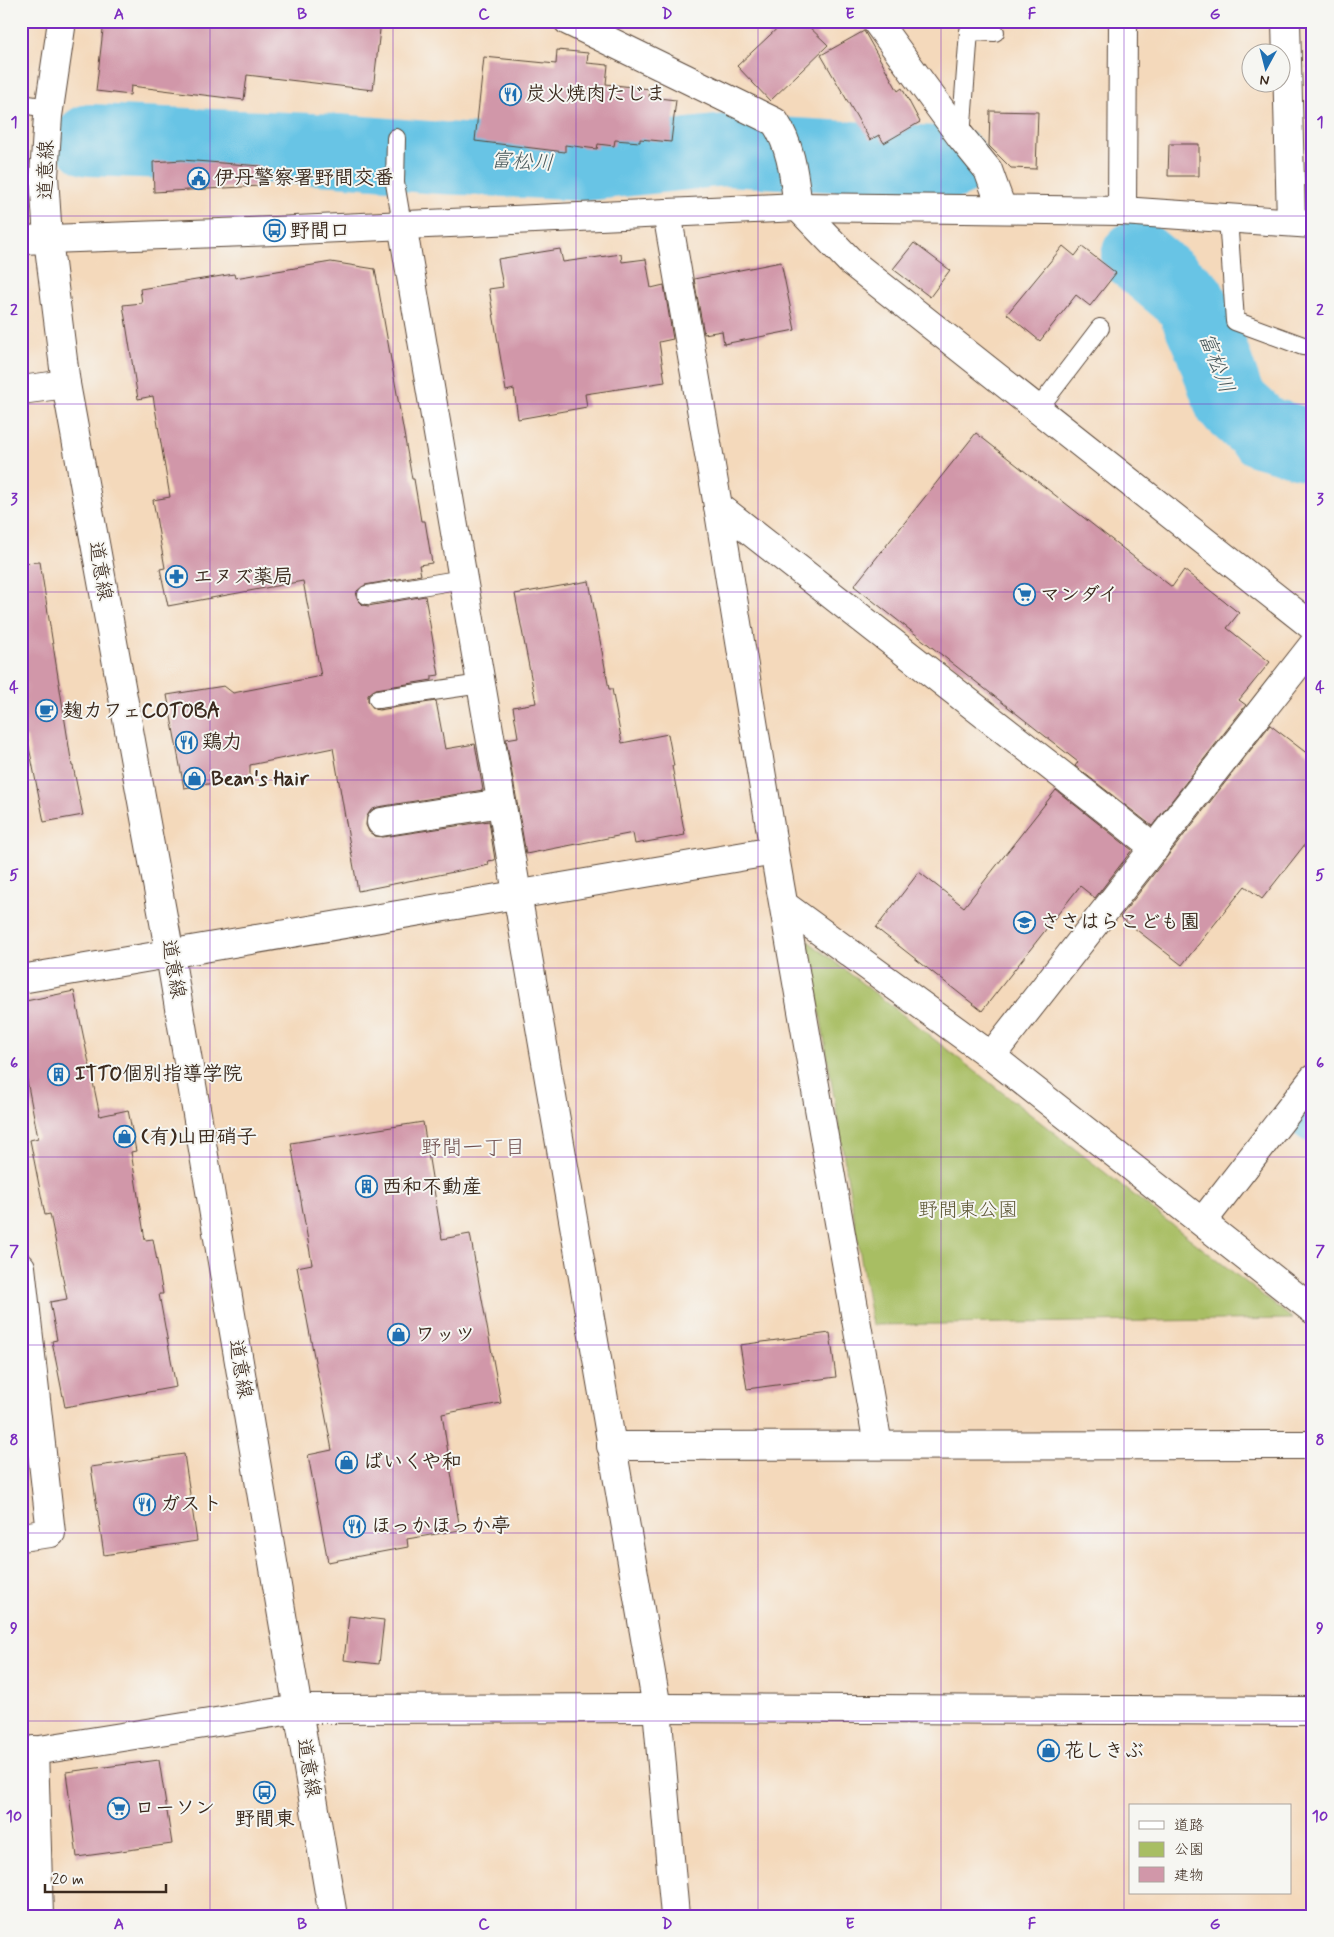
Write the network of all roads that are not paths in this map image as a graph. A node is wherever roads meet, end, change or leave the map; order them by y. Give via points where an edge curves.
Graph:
1 (62, 21) edge
2 (568, 21) edge
3 (876, 21) edge
4 (1123, 21) edge
5 (1286, 21) edge
6 (995, 32) dead end
7 (21, 104) edge
8 (49, 112) junction
9 (960, 137) junction
10 (396, 138) dead end
11 (798, 207) junction
12 (1002, 209) junction
13 (1122, 210) junction
14 (667, 213) junction
15 (1228, 217) junction
16 (1302, 223) edge
17 (402, 224) junction
18 (48, 239) junction
19 (21, 240) edge
20 (1100, 328) dead end
21 (1313, 347) edge
22 (66, 384) junction
23 (21, 390) edge
24 (1038, 409) junction
25 (718, 506) junction
26 (463, 579) junction
27 (367, 595) dead end
28 (1313, 627) edge
29 (1313, 645) edge
30 (482, 684) junction
31 (378, 699) dead end
32 (501, 803) junction
33 (382, 822) dead end
34 (1155, 848) junction
35 (774, 851) junction
36 (518, 896) junction
37 (784, 905) junction
38 (170, 955) junction
39 (21, 979) edge
40 (991, 1056) junction
41 (1313, 1079) edge
42 (1202, 1221) junction
43 (21, 1267) edge
44 (1313, 1310) edge
45 (878, 1445) junction
46 (611, 1446) junction
47 (1313, 1446) edge
48 (21, 1537) edge
49 (657, 1708) junction
50 (298, 1709) junction
51 (1313, 1711) edge
52 (28, 1752) edge
53 (39, 1916) edge
54 (333, 1916) edge
55 (675, 1916) edge

1 - 8 street, 道意線
2 - 11 street via 775,122 788,148
3 - 9 street
4 - 13 street
5 - 16 street
6 - 9 lane via 969,31
7 - 8 lane
8 - 18 street, 道意線 via 44,156
9 - 12 street via 988,170
10 - 17 lane via 395,183
11 - 12 street
11 - 14 street
11 - 24 street via 850,261
12 - 13 street
13 - 15 street
14 - 17 street
14 - 25 street
15 - 16 street
15 - 21 lane via 1235,321
17 - 18 street
17 - 26 street
18 - 19 street
18 - 22 street, 道意線
20 - 24 lane
22 - 23 street
22 - 38 street, 道意線
24 - 28 street
25 - 34 street
25 - 35 street
26 - 27 lane
26 - 30 street
29 - 34 street
30 - 31 lane
30 - 32 street
32 - 33 street
32 - 36 street
34 - 40 street
35 - 36 street
35 - 37 street
36 - 38 street
36 - 46 street
37 - 40 street
37 - 45 street
38 - 39 street
38 - 50 street, 道意線
40 - 42 street
41 - 42 street
42 - 44 street
43 - 48 street via 51,1533
45 - 46 street
45 - 47 street
46 - 49 street
49 - 50 street
49 - 51 street
49 - 55 street
50 - 52 street
50 - 54 street, 道意線
52 - 53 street

